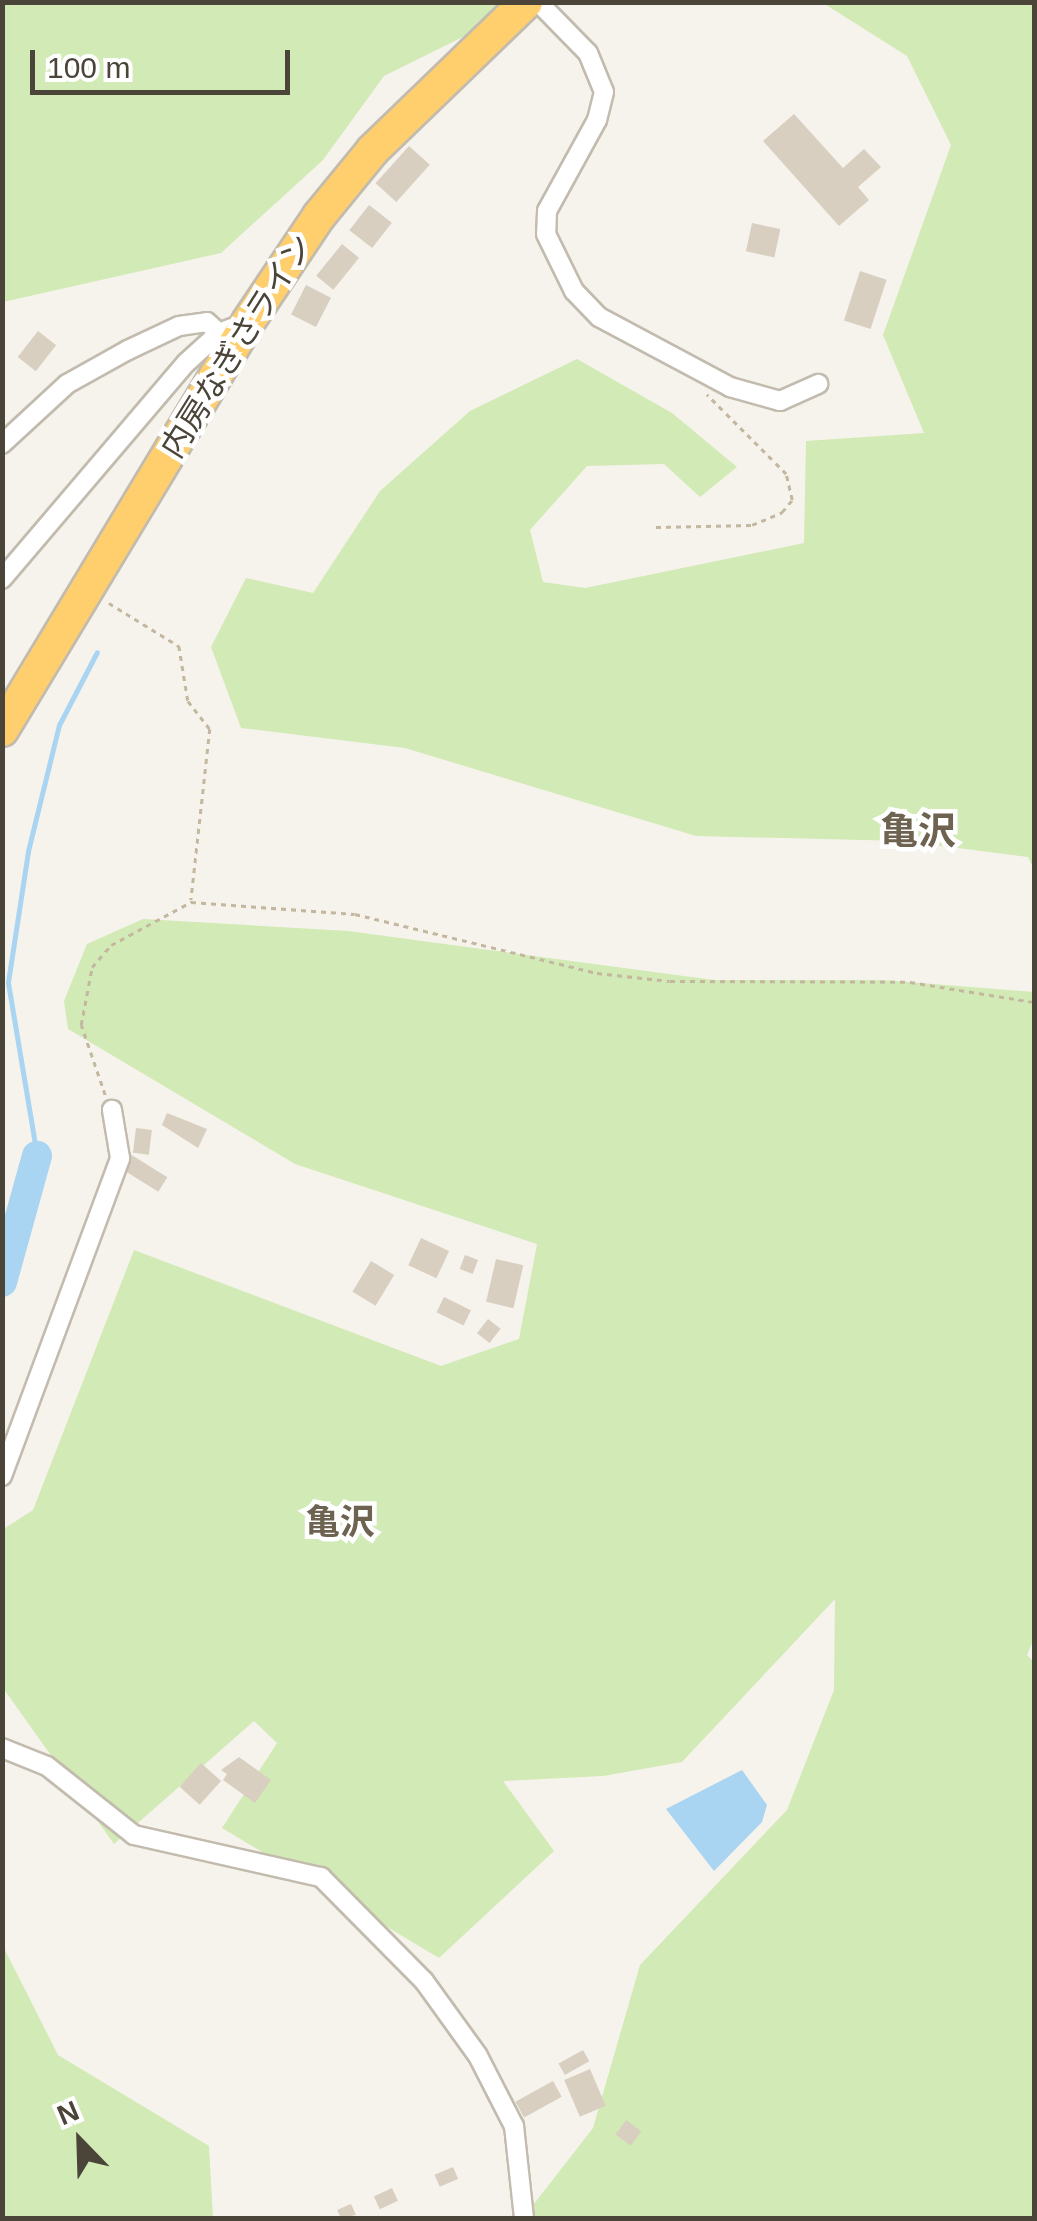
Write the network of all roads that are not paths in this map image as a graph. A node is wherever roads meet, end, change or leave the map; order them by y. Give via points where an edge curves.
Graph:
1 (526, 2) edge
2 (538, 2) edge
3 (234, 327) junction
4 (818, 384) dead end
5 (2, 444) edge
6 (2, 579) edge
7 (2, 730) edge
8 (112, 1110) road end
9 (2, 1476) edge
10 (2, 1748) edge
11 (524, 2218) edge

1 - 3 highway, 内房なぎさライン via 373,150
2 - 4 street via 588,53 604,92 597,120 547,211 555,254 574,290 599,317 708,374 780,400
3 - 5 street via 179,326 128,350 67,384
3 - 6 street via 186,363
3 - 7 highway, 内房なぎさライン
8 - 9 street via 120,1158
10 - 11 street via 47,1766 134,1835 322,1877 424,1980 478,2056 514,2126

